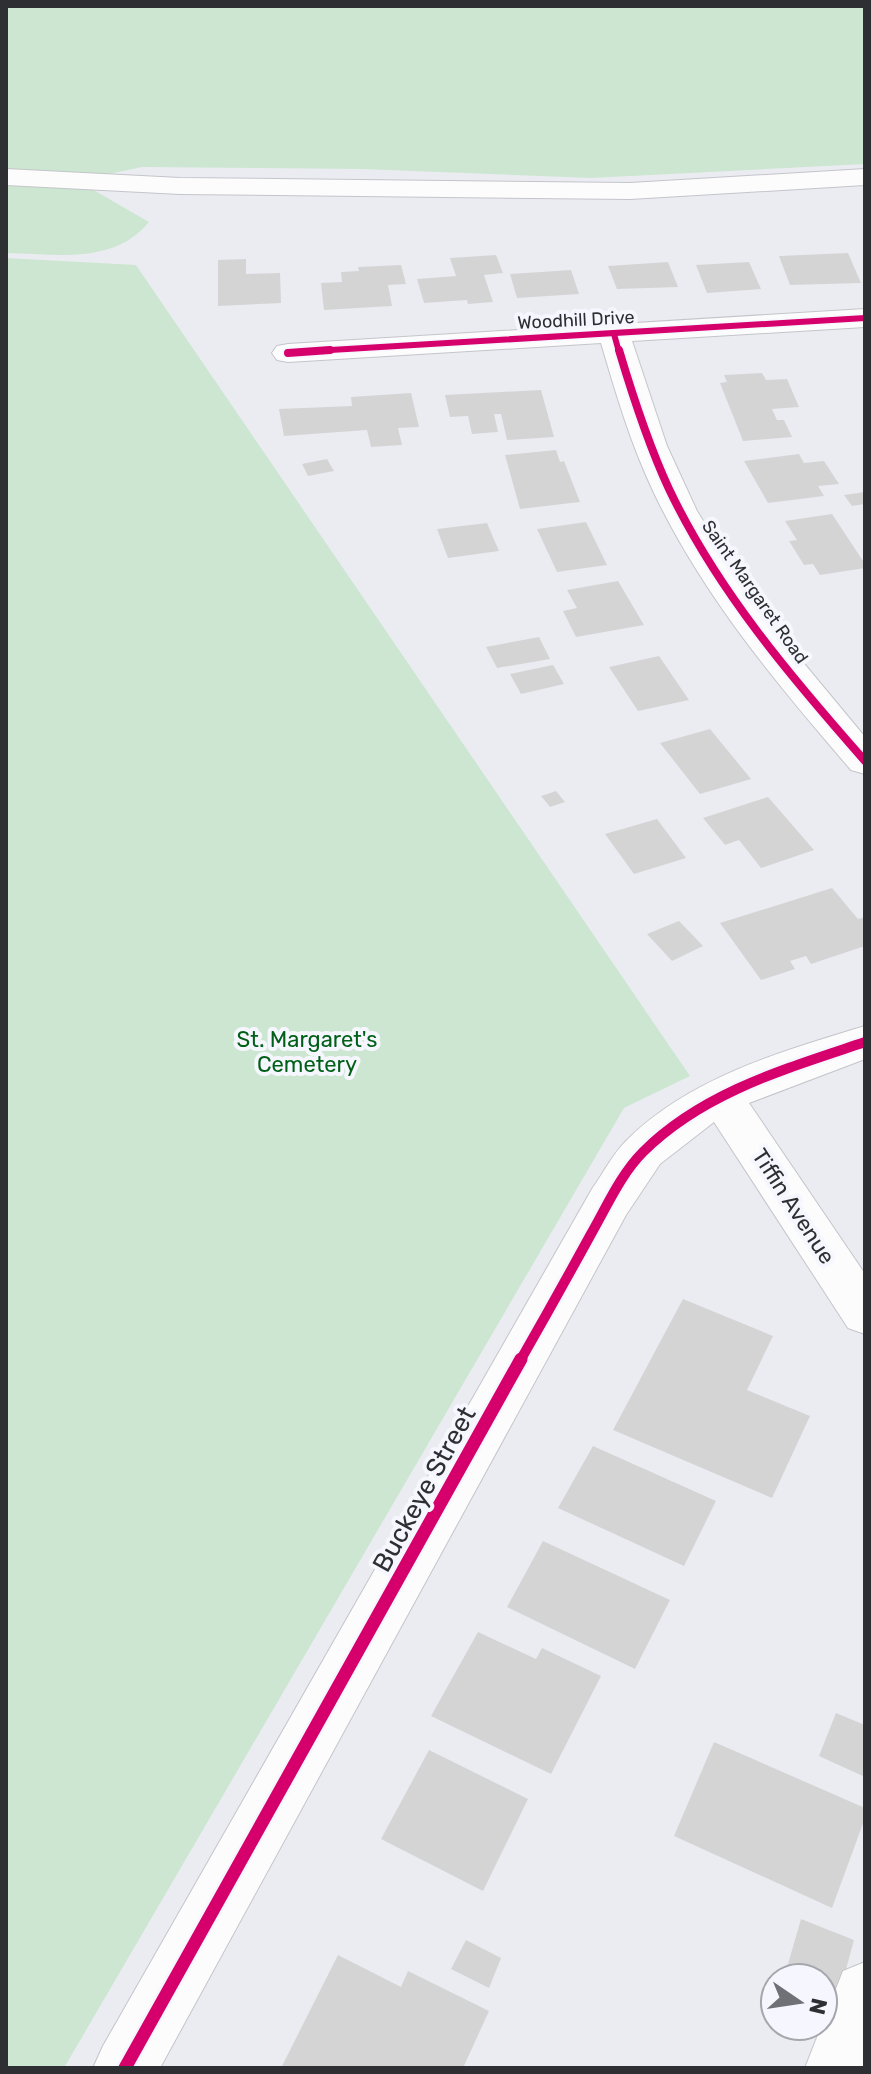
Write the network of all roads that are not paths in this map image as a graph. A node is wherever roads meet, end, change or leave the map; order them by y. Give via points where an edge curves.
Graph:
1 (6, 177) edge
2 (865, 177) edge
3 (865, 318) edge
4 (614, 334) junction
5 (288, 353) dead end
6 (865, 761) edge
7 (865, 1042) edge
8 (722, 1098) junction
9 (865, 1314) edge
10 (865, 1993) edge
11 (125, 2068) edge
12 (837, 2068) edge

1 - 2 street via 180,186 630,191
3 - 4 street, Woodhill Drive
4 - 5 street, Woodhill Drive
4 - 6 street, Saint Margaret Road via 653,454 687,524 759,633
7 - 8 street, Buckeye Street
8 - 9 street, Tiffin Avenue
8 - 11 street, Buckeye Street via 677,1121 641,1153 609,1202
10 - 12 street

